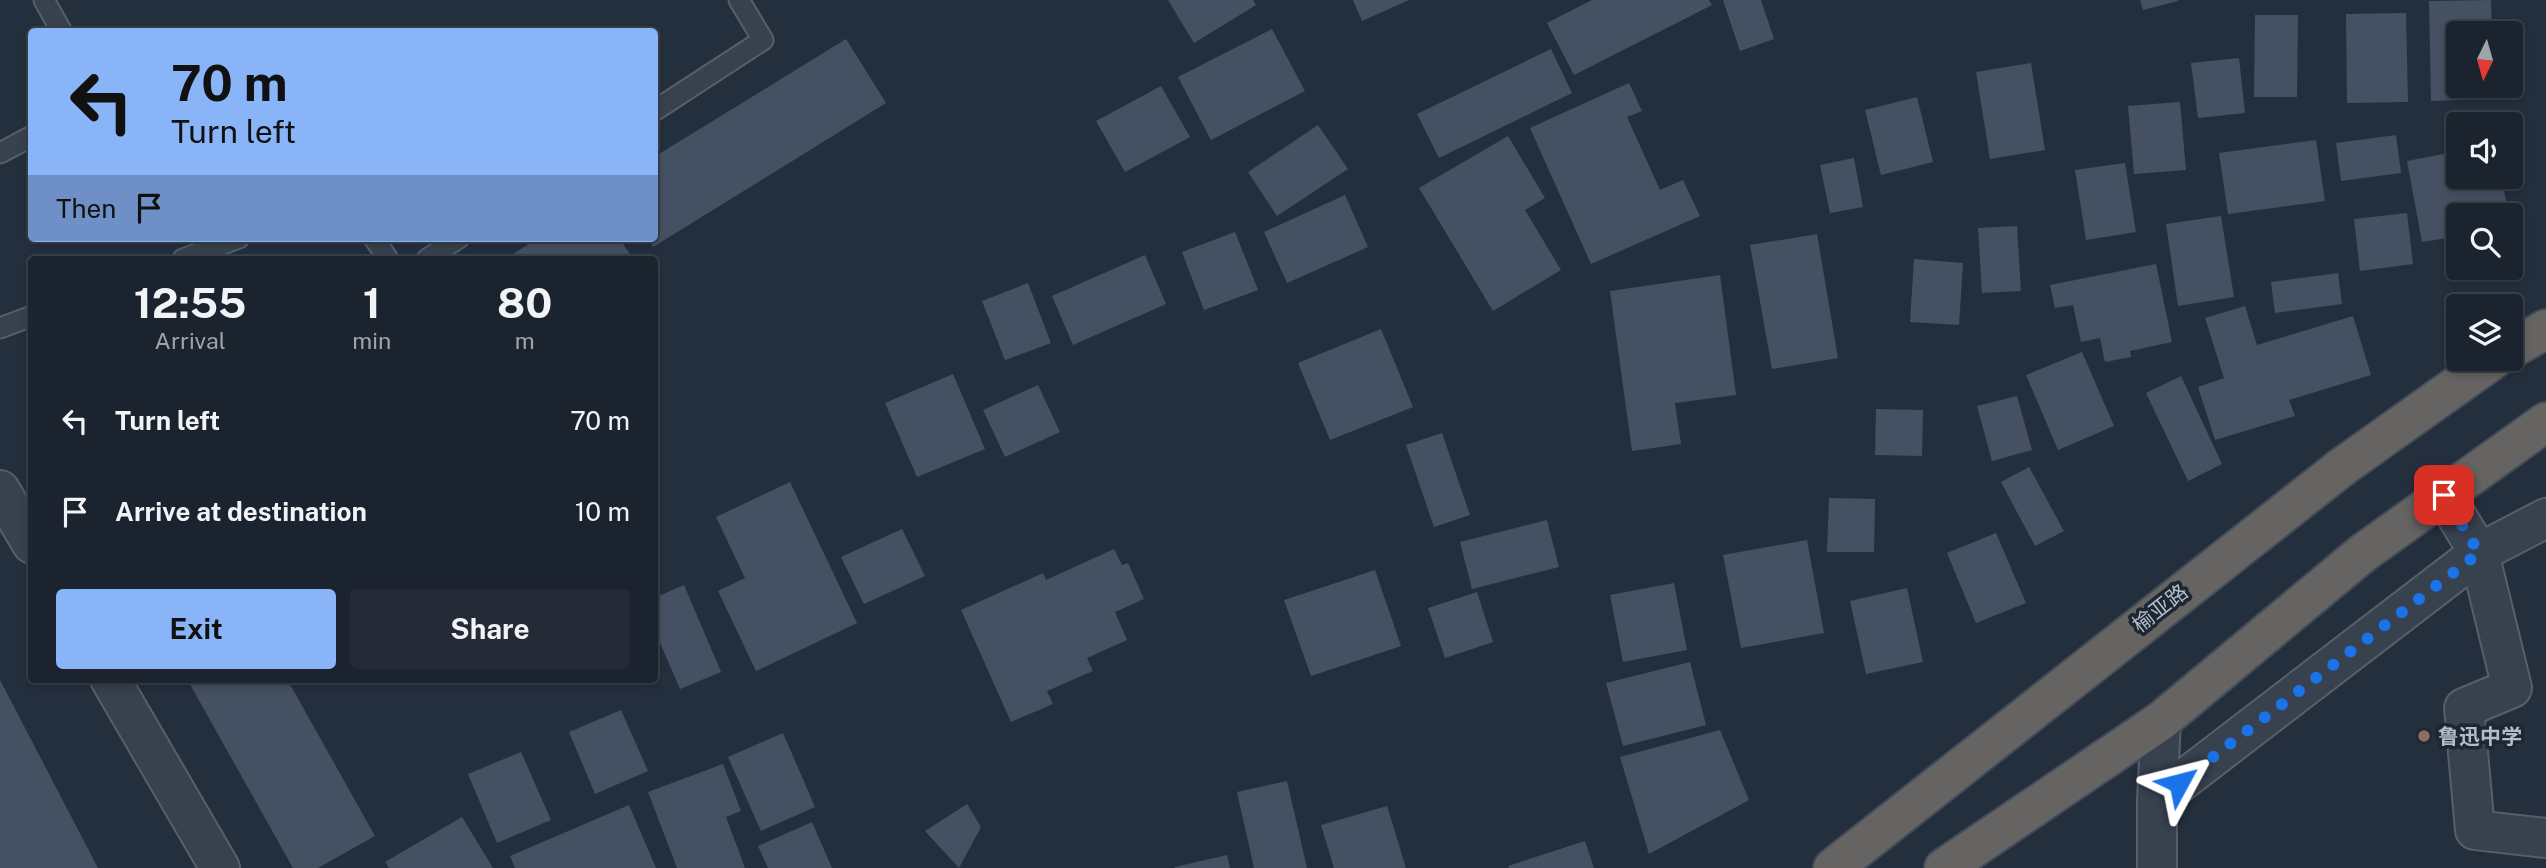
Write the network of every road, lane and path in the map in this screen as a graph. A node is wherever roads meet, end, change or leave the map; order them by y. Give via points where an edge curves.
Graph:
1 (44, 0) edge
2 (739, 0) edge
3 (60, 28) edge
4 (658, 108) edge
5 (28, 138) edge
6 (0, 153) edge
7 (228, 242) edge
8 (453, 242) edge
9 (191, 256) edge
10 (432, 256) edge
11 (28, 318) edge
12 (0, 328) edge
13 (2546, 329) edge
14 (2523, 342) edge
15 (2477, 371) edge
16 (2546, 422) edge
17 (0, 490) edge
18 (2444, 495) junction
19 (2546, 518) edge
20 (28, 537) edge
21 (2479, 553) junction
22 (112, 683) edge
23 (2161, 721) junction
24 (2157, 800) junction
25 (2546, 838) edge
26 (220, 868) edge
27 (1833, 868) edge
28 (1944, 868) edge
29 (2157, 868) edge

1 - 3 lane
2 - 4 lane via 763,40
5 - 6 lane
7 - 9 lane
8 - 10 lane
11 - 12 lane
13 - 14 highway
15 - 27 highway, 榆亚路 via 2310,491
16 - 18 highway
17 - 20 street
18 - 21 street
18 - 23 highway via 2362,553
19 - 21 street
21 - 24 street
21 - 25 street via 2512,688 2464,708 2475,830
22 - 26 street
23 - 24 street
23 - 28 highway
24 - 29 street

